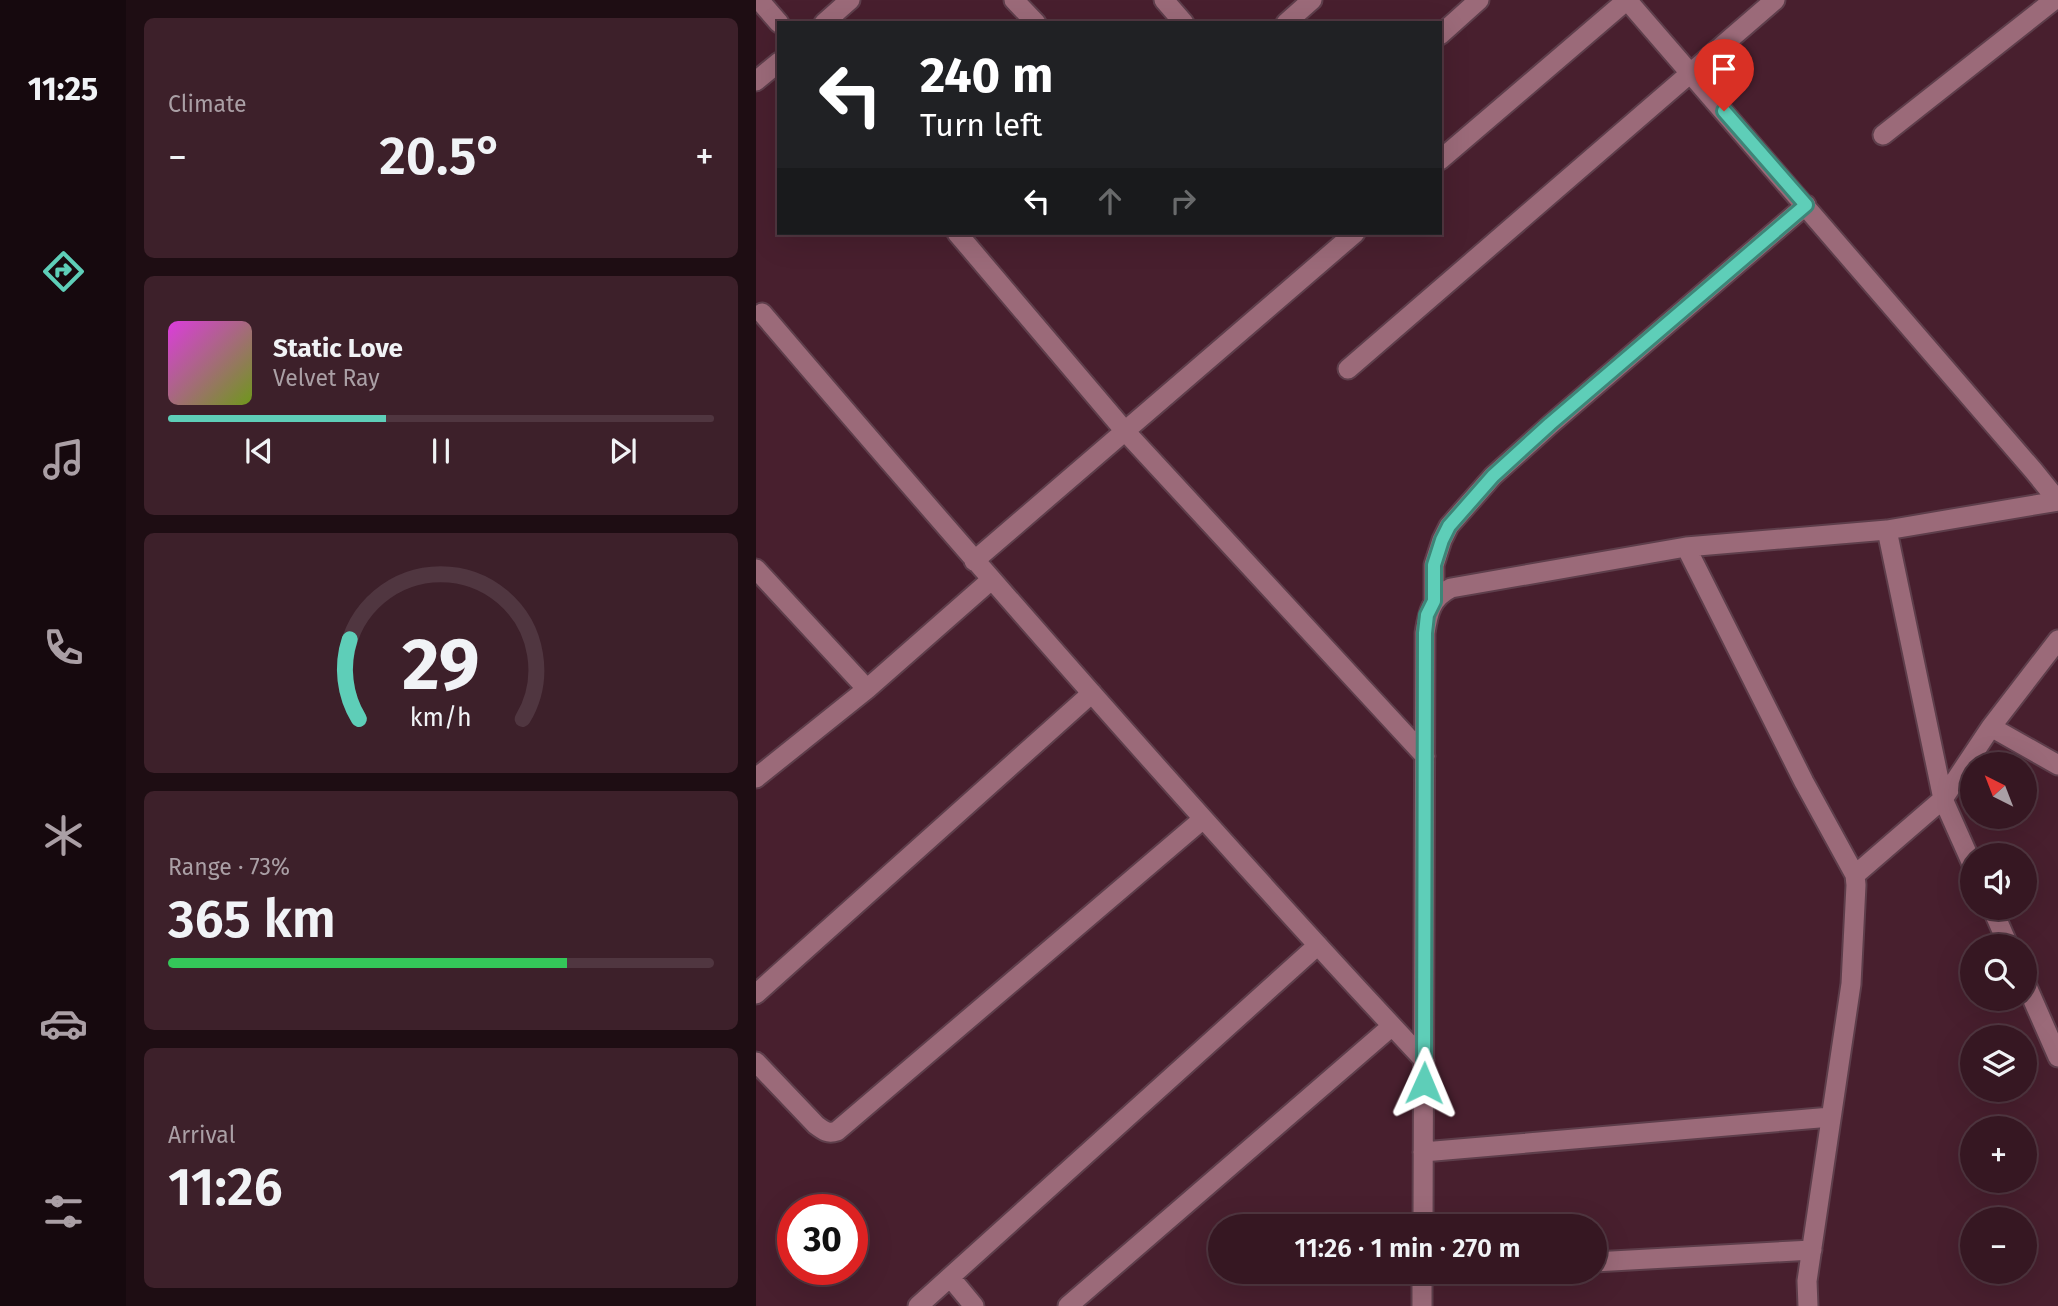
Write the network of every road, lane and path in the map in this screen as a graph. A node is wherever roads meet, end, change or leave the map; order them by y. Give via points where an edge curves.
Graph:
1 (759, 0) edge
2 (850, 0) edge
3 (1014, 0) edge
4 (1164, 0) edge
5 (1312, 0) edge
6 (1479, 0) edge
7 (1627, 0) edge
8 (1775, 0) edge
9 (2056, 0) edge
10 (777, 21) edge
11 (826, 21) edge
12 (1034, 21) edge
13 (1182, 21) edge
14 (1288, 21) edge
15 (1442, 33) edge
16 (777, 64) edge
17 (1691, 73) junction
18 (756, 82) edge
19 (1883, 135) dead end
20 (1442, 158) edge
21 (1806, 205) junction
22 (959, 235) edge
23 (1353, 235) edge
24 (758, 313) edge
25 (1348, 369) dead end
26 (1124, 430) junction
27 (2058, 501) edge
28 (1887, 530) junction
29 (1686, 547) junction
30 (974, 561) junction
31 (756, 569) edge
32 (991, 580) junction
33 (1434, 601) junction
34 (2058, 640) edge
35 (867, 689) junction
36 (1092, 692) junction
37 (1991, 727) junction
38 (1425, 756) junction
39 (2058, 765) edge
40 (756, 778) edge
41 (1943, 799) junction
42 (1203, 819) junction
43 (1963, 843) edge
44 (1855, 875) junction
45 (1318, 945) junction
46 (756, 994) edge
47 (2037, 1009) edge
48 (1392, 1026) junction
49 (2058, 1057) edge
50 (1424, 1060) junction
51 (756, 1062) edge
52 (1831, 1117) junction
53 (1423, 1152) junction
54 (1423, 1214) edge
55 (1812, 1250) junction
56 (1607, 1261) edge
57 (950, 1277) junction
58 (1422, 1284) edge
59 (918, 1306) edge
60 (974, 1306) edge
61 (1068, 1306) edge
62 (1422, 1306) edge
63 (1808, 1306) edge

1 - 10 street
2 - 11 street
3 - 12 street
4 - 13 street
5 - 14 street
6 - 15 street
7 - 17 street
7 - 20 street
8 - 17 street
9 - 19 street
16 - 18 street
17 - 21 street
17 - 25 street
21 - 27 street
21 - 33 street via 1493,476 1442,540 1434,565
22 - 26 street
23 - 26 street
24 - 30 street
26 - 30 street
26 - 38 street
27 - 28 street
28 - 29 street
28 - 41 street
29 - 33 street via 1451,588
29 - 44 street
30 - 32 street
31 - 35 street
32 - 35 street
32 - 36 street
33 - 38 street via 1425,633
34 - 37 street
35 - 40 street
36 - 42 street
36 - 46 street
37 - 39 street
37 - 41 street
38 - 50 street
41 - 43 street
41 - 44 street
42 - 45 street
42 - 51 street via 837,1132 825,1132 816,1125
44 - 52 street via 1851,984
45 - 48 street
45 - 57 street
47 - 49 street
48 - 50 street
48 - 61 street
50 - 53 street
52 - 53 street
52 - 55 street
53 - 54 street
55 - 56 street
55 - 63 street
57 - 59 street
57 - 60 street
58 - 62 street

